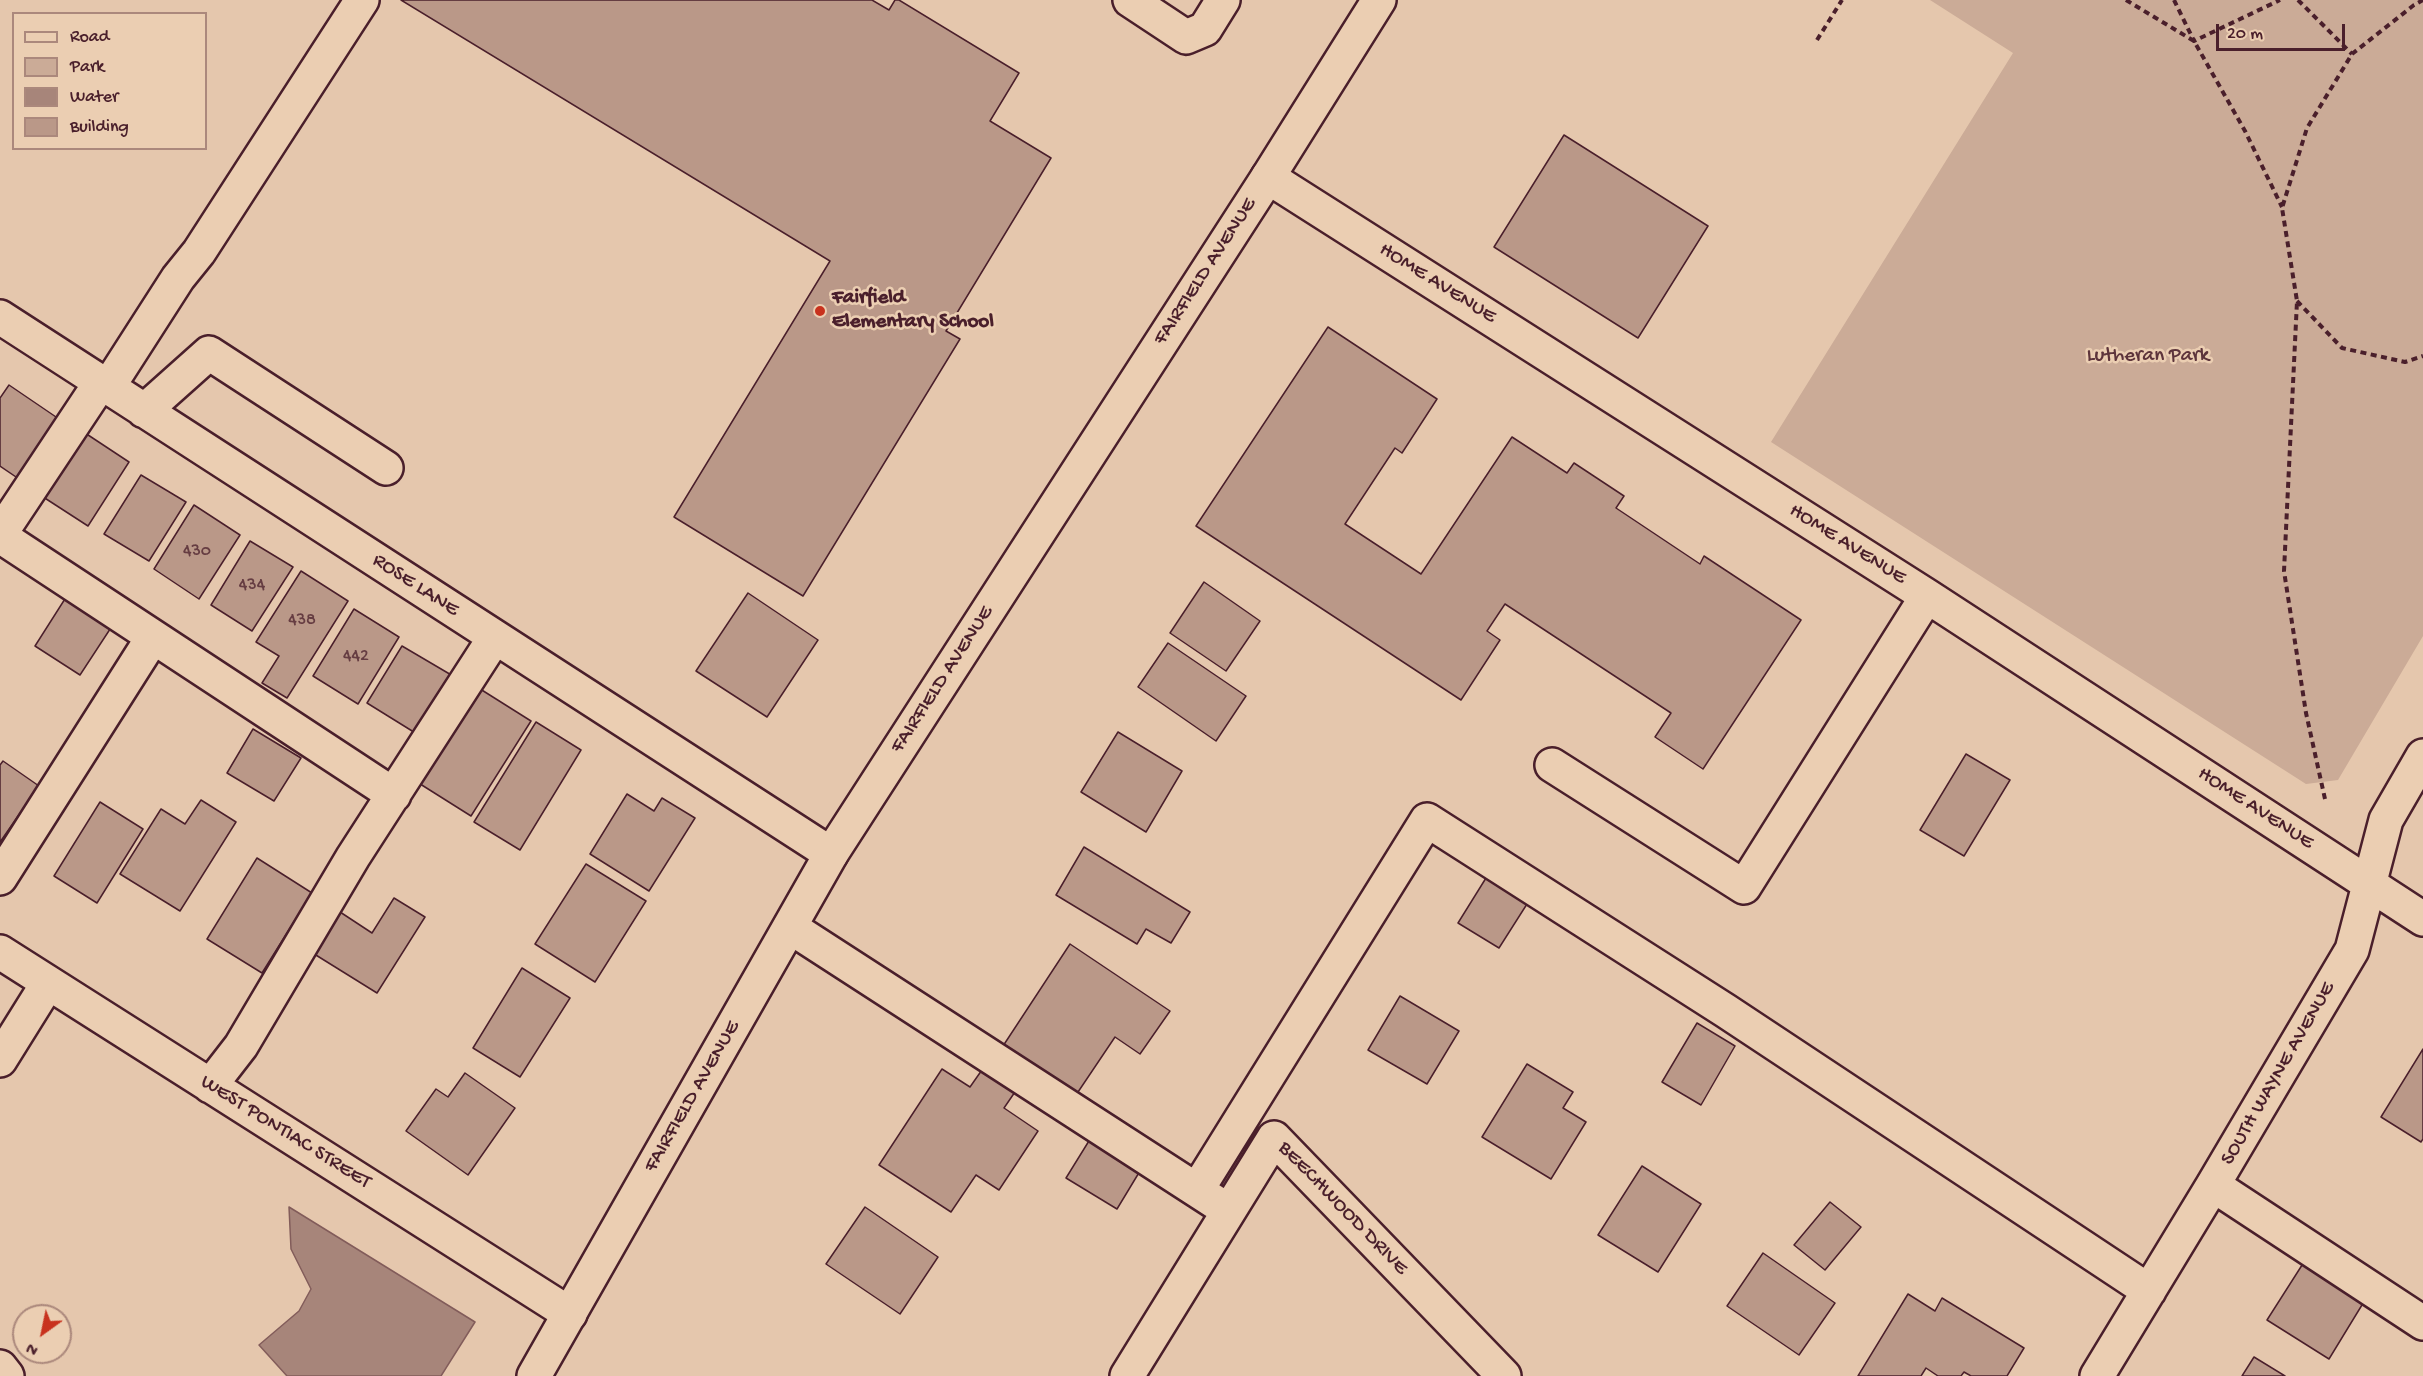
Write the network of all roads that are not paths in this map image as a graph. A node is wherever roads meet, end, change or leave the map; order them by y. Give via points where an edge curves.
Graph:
1 (362, 0) edge
2 (1130, 0) edge
3 (1223, 0) edge
4 (1379, 0) edge
5 (1268, 177) junction
6 (0, 317) edge
7 (105, 385) junction
8 (144, 411) junction
9 (386, 468) dead end
10 (0, 535) edge
11 (1927, 596) junction
12 (153, 637) junction
13 (495, 637) junction
14 (2423, 756) edge
15 (1552, 765) dead end
16 (393, 795) junction
17 (831, 854) junction
18 (0, 878) edge
19 (2370, 884) junction
20 (2423, 919) edge
21 (790, 927) junction
22 (0, 952) edge
23 (48, 983) junction
24 (0, 1060) edge
25 (210, 1086) junction
26 (2214, 1185) junction
27 (1197, 1190) junction
28 (1229, 1211) junction
29 (2150, 1291) junction
30 (570, 1314) junction
31 (2423, 1323) edge
32 (0, 1367) edge
33 (7, 1376) edge
34 (534, 1376) edge
35 (1127, 1376) edge
36 (1504, 1376) edge
37 (2097, 1376) edge

1 - 7 street via 199,252
2 - 3 street via 1186,37 1205,28
4 - 5 street, FAIRFIELD AVENUE
5 - 11 street, HOME AVENUE
5 - 17 street, FAIRFIELD AVENUE
6 - 7 street, ROSE LANE
7 - 8 street, ROSE LANE
7 - 10 street
8 - 9 street via 209,353
8 - 13 street, ROSE LANE
10 - 12 street
11 - 15 street via 1744,886
11 - 19 street, HOME AVENUE
12 - 16 street
12 - 18 street
13 - 16 street
13 - 17 street, ROSE LANE
14 - 19 street, SOUTH WAYNE AVENUE via 2386,820
16 - 25 street via 240,1046
17 - 21 street, FAIRFIELD AVENUE
19 - 20 street, HOME AVENUE
19 - 26 street, SOUTH WAYNE AVENUE via 2352,950
21 - 27 street
21 - 30 street, FAIRFIELD AVENUE
22 - 23 street, WEST PONTIAC STREET
23 - 24 street
23 - 25 street, WEST PONTIAC STREET
25 - 30 street, WEST PONTIAC STREET
26 - 29 street, SOUTH WAYNE AVENUE
26 - 31 street
27 - 28 street
27 - 29 street via 1427,820 1726,1011
28 - 35 street, BEECHWOOD DRIVE
28 - 36 street, BEECHWOOD DRIVE via 1274,1138
29 - 37 street, SOUTH WAYNE AVENUE
30 - 34 street, FAIRFIELD AVENUE
32 - 33 street

